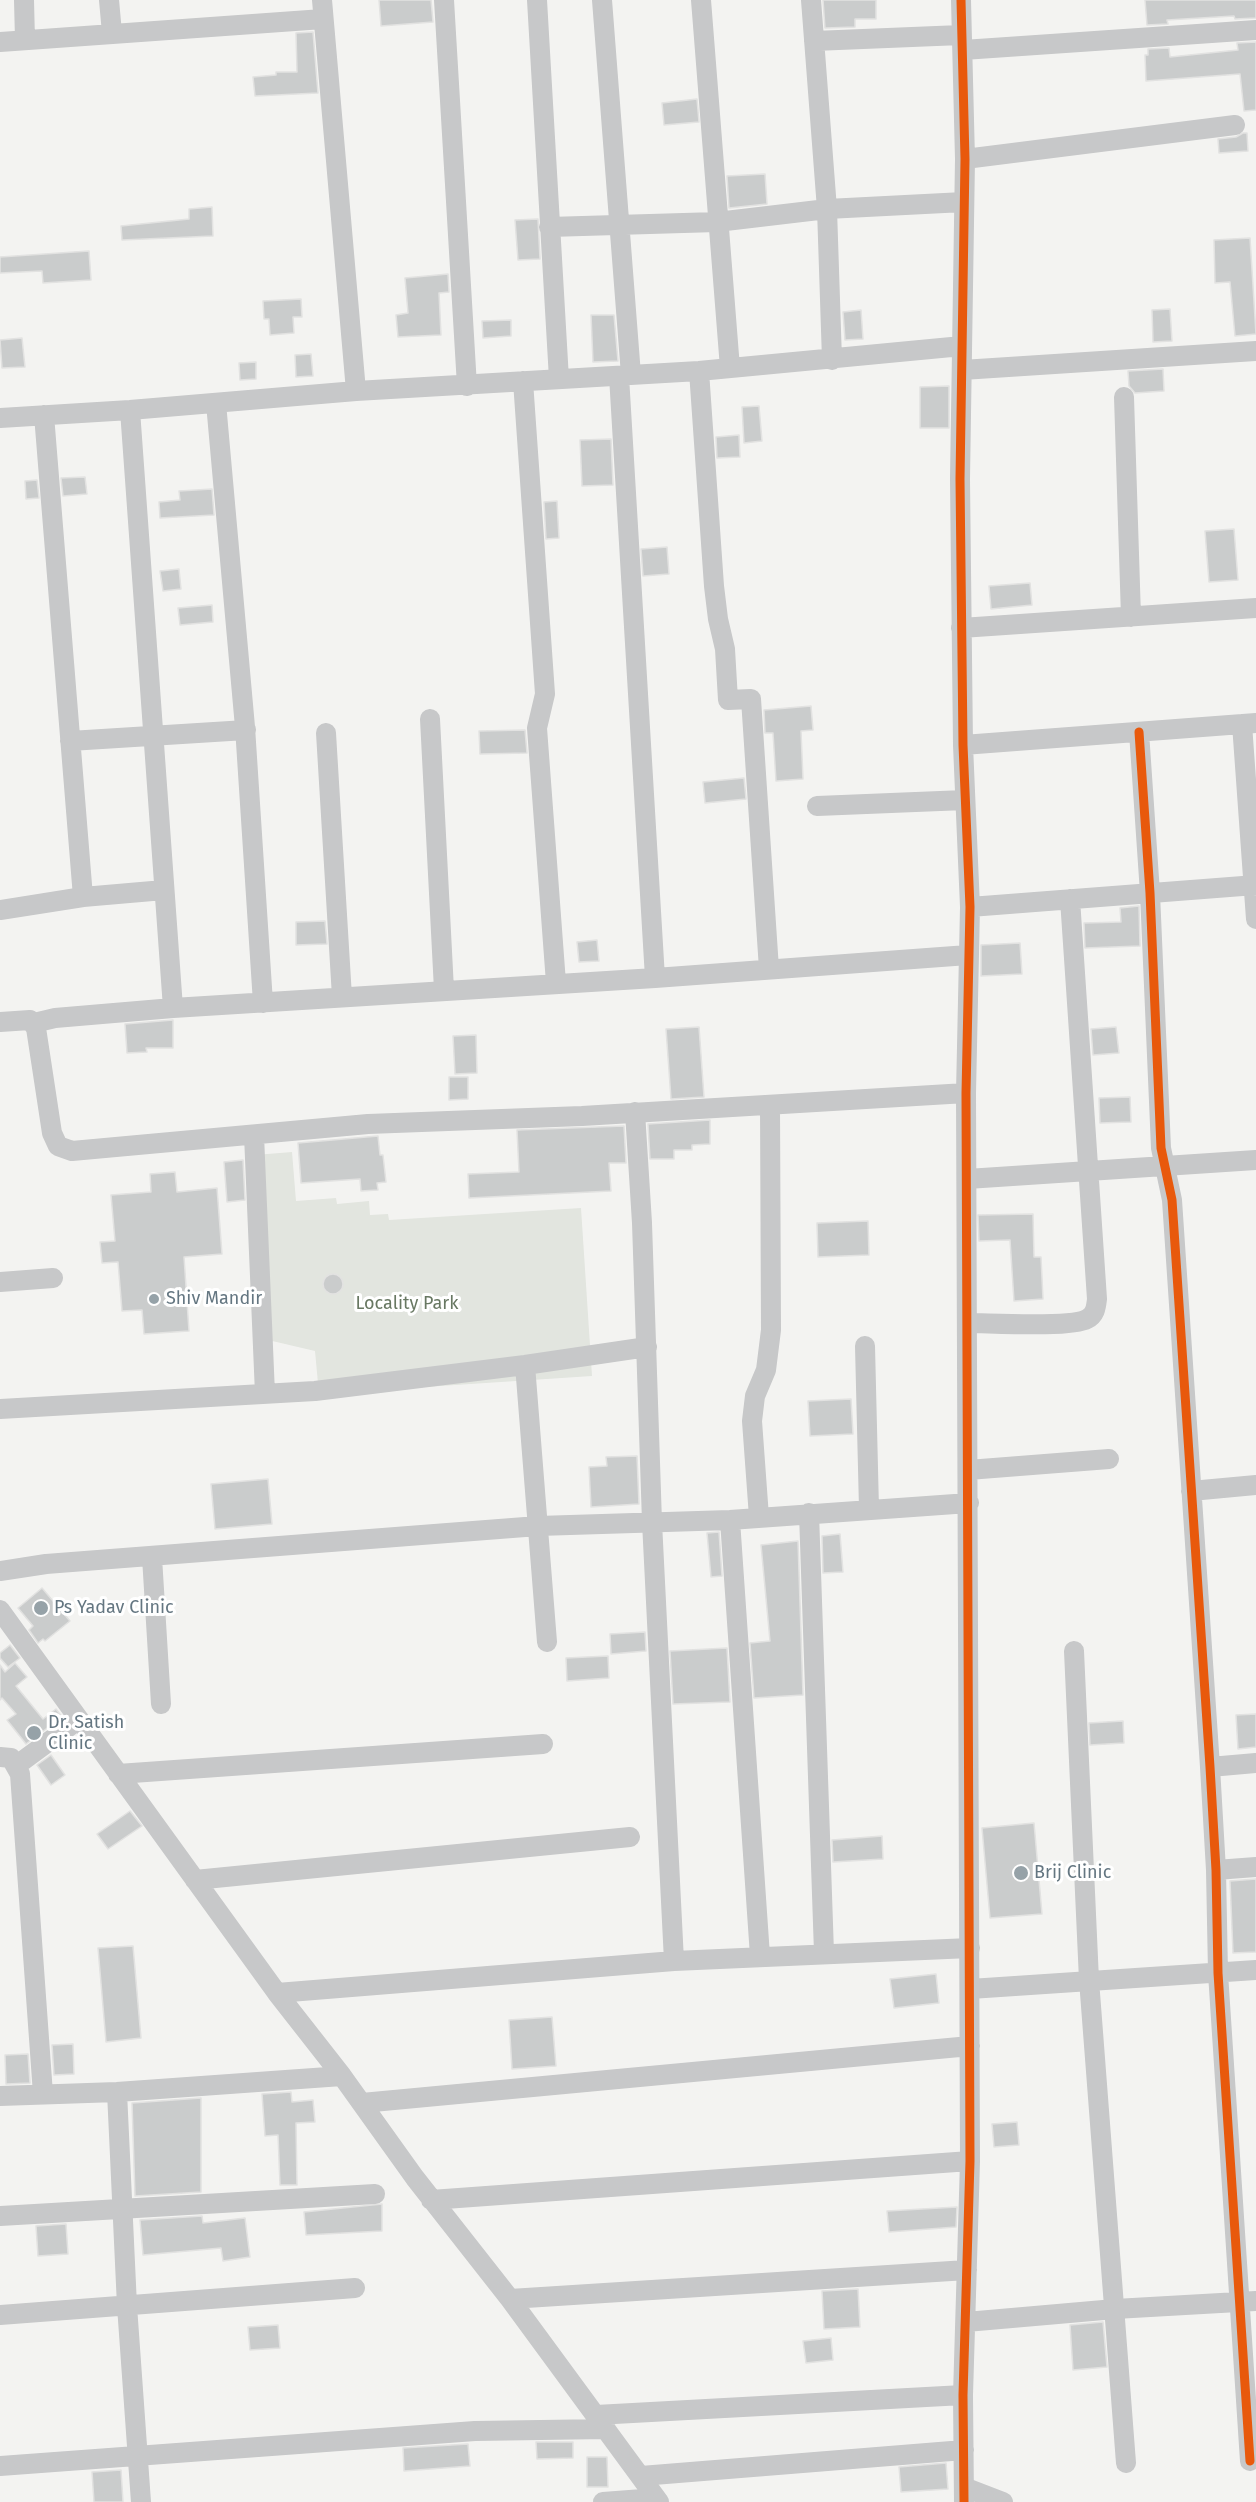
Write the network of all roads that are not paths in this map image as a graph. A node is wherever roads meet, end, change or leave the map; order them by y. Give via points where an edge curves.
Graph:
1 (24, 0) edge
2 (110, 0) edge
3 (444, 0) edge
4 (537, 0) edge
5 (602, 0) edge
6 (701, 0) edge
7 (811, 0) edge
8 (961, 0) edge
9 (322, 10) edge
10 (1256, 30) edge
11 (112, 33) junction
12 (26, 39) junction
13 (814, 41) junction
14 (0, 42) edge
15 (962, 43) junction
16 (1234, 125) dead end
17 (965, 159) junction
18 (964, 202) junction
19 (826, 209) junction
20 (717, 222) junction
21 (621, 223) junction
22 (549, 227) junction
23 (962, 346) junction
24 (1256, 351) edge
25 (832, 360) junction
26 (729, 368) junction
27 (962, 370) junction
28 (699, 371) junction
29 (625, 375) junction
30 (559, 379) junction
31 (523, 381) junction
32 (467, 386) junction
33 (356, 391) junction
34 (1124, 397) dead end
35 (216, 403) junction
36 (130, 410) junction
37 (44, 415) junction
38 (0, 418) edge
39 (1256, 608) edge
40 (1131, 617) junction
41 (961, 628) junction
42 (430, 719) dead end
43 (1249, 724) edge
44 (246, 730) junction
45 (1139, 732) junction
46 (326, 733) dead end
47 (153, 736) junction
48 (70, 741) junction
49 (963, 745) junction
50 (965, 800) junction
51 (817, 806) dead end
52 (1255, 885) edge
53 (164, 890) junction
54 (1150, 893) junction
55 (83, 897) junction
56 (1070, 899) junction
57 (970, 906) junction
58 (0, 910) edge
59 (1256, 919) edge
60 (968, 955) junction
61 (769, 969) junction
62 (655, 978) junction
63 (556, 983) junction
64 (444, 990) junction
65 (342, 997) junction
66 (263, 1003) junction
67 (173, 1008) junction
68 (0, 1022) edge
69 (34, 1023) junction
70 (966, 1093) junction
71 (770, 1105) junction
72 (634, 1112) junction
73 (254, 1135) junction
74 (1256, 1160) edge
75 (1164, 1166) junction
76 (1090, 1171) junction
77 (967, 1179) junction
78 (53, 1278) dead end
79 (0, 1282) edge
80 (968, 1323) junction
81 (866, 1346) dead end
82 (647, 1347) junction
83 (525, 1365) junction
84 (265, 1394) junction
85 (0, 1409) edge
86 (1109, 1459) dead end
87 (968, 1470) junction
88 (1256, 1485) edge
89 (1191, 1491) junction
90 (969, 1503) junction
91 (869, 1509) junction
92 (809, 1513) junction
93 (759, 1517) junction
94 (730, 1520) junction
95 (652, 1521) junction
96 (538, 1526) junction
97 (152, 1557) junction
98 (0, 1570) edge
99 (4, 1623) edge
100 (547, 1642) dead end
101 (1074, 1651) dead end
102 (161, 1704) dead end
103 (78, 1720) junction
104 (543, 1744) dead end
105 (8, 1761) edge
106 (1256, 1762) edge
107 (1210, 1767) junction
108 (118, 1774) junction
109 (630, 1837) dead end
110 (1256, 1867) edge
111 (1216, 1870) junction
112 (195, 1880) junction
113 (970, 1948) junction
114 (824, 1953) junction
115 (760, 1956) junction
116 (674, 1961) junction
117 (1256, 1970) edge
118 (1218, 1973) junction
119 (1089, 1980) junction
120 (970, 1989) junction
121 (277, 1993) junction
122 (970, 2046) junction
123 (342, 2076) junction
124 (117, 2092) junction
125 (43, 2094) junction
126 (0, 2096) edge
127 (362, 2103) junction
128 (970, 2161) junction
129 (375, 2194) dead end
130 (431, 2200) junction
131 (122, 2209) junction
132 (0, 2216) edge
133 (967, 2270) junction
134 (355, 2288) dead end
135 (510, 2300) junction
136 (1248, 2302) edge
137 (128, 2306) junction
138 (1115, 2309) junction
139 (0, 2315) edge
140 (966, 2322) junction
141 (963, 2395) junction
142 (601, 2422) junction
143 (964, 2450) junction
144 (138, 2456) junction
145 (1250, 2461) dead end
146 (1126, 2463) dead end
147 (0, 2466) edge
148 (641, 2476) junction
149 (964, 2495) edge
150 (658, 2500) edge
151 (141, 2502) edge
152 (603, 2502) edge
153 (1003, 2502) edge

1 - 12 street
2 - 11 street
3 - 32 street
4 - 22 street
5 - 21 street
6 - 20 street
7 - 13 street
8 - 15 street
9 - 11 street
9 - 33 street
10 - 15 street
11 - 12 street
12 - 14 street
13 - 15 street
13 - 19 street
15 - 17 street
16 - 17 street
17 - 18 street
18 - 19 street
18 - 23 street
19 - 20 street
19 - 25 street
20 - 21 street
20 - 26 street
21 - 22 street
21 - 29 street
22 - 30 street
23 - 25 street
23 - 27 street
24 - 27 street
25 - 26 street
26 - 28 street
27 - 41 street
28 - 29 street
28 - 61 street via 714,576 728,700 751,699
29 - 30 street
29 - 62 street
30 - 31 street
31 - 32 street
31 - 63 street via 545,694 537,728
32 - 33 street
33 - 35 street
34 - 40 street
35 - 36 street
35 - 44 street
36 - 37 street
36 - 47 street
37 - 38 street
37 - 48 street
39 - 40 street
40 - 41 street
41 - 49 street
42 - 64 street
43 - 45 street
43 - 52 street
44 - 47 street
44 - 66 street
45 - 49 street
45 - 54 street
46 - 65 street
47 - 48 street
47 - 53 street
48 - 55 street
49 - 50 street
50 - 51 street
50 - 57 street
52 - 54 street
52 - 59 street
53 - 55 street
53 - 67 street
54 - 56 street
54 - 75 street
55 - 58 street
56 - 57 street
56 - 76 street
57 - 60 street
60 - 61 street
60 - 70 street
61 - 62 street
62 - 63 street
63 - 64 street
64 - 65 street
65 - 66 street
66 - 67 street
67 - 69 street
68 - 69 street
69 - 73 street via 52,1133 58,1146 72,1151
70 - 71 street
70 - 77 street
71 - 72 street
71 - 93 street via 771,1330 766,1370 755,1396 752,1421
72 - 73 street via 368,1124
72 - 82 street
73 - 84 street
74 - 75 street
75 - 76 street
75 - 89 street via 1172,1200
76 - 77 street
76 - 80 street via 1095,1311 1088,1318 1067,1323
77 - 80 street
78 - 79 street
80 - 87 street
81 - 91 street
82 - 83 street
82 - 95 street
83 - 84 street
83 - 96 street
84 - 85 street
86 - 87 street
87 - 90 street
88 - 89 street
89 - 107 street
90 - 91 street
90 - 113 street
91 - 92 street
92 - 93 street
92 - 114 street
93 - 94 street
94 - 95 street
94 - 115 street
95 - 96 street
95 - 116 street
96 - 97 street
96 - 100 street
97 - 98 street
97 - 102 street
99 - 103 street
101 - 119 street
103 - 105 street
103 - 108 street
104 - 108 street
105 - 125 street via 20,1774
106 - 107 street
107 - 111 street
108 - 112 street
109 - 112 street
110 - 111 street
111 - 118 street
112 - 121 street
113 - 114 street
113 - 120 street
114 - 115 street
115 - 116 street
116 - 121 street
117 - 118 street
118 - 119 street
118 - 136 street
119 - 120 street
119 - 138 street
120 - 122 street
121 - 123 street
122 - 127 street
122 - 128 street
123 - 124 street
123 - 127 street
124 - 125 street
124 - 131 street
125 - 126 street
127 - 130 street
128 - 130 street
128 - 133 street
129 - 131 street
130 - 135 street
131 - 132 street
131 - 137 street
133 - 135 street
133 - 140 street
134 - 137 street
135 - 142 street
136 - 138 street
136 - 145 street
137 - 139 street
137 - 144 street
138 - 140 street
138 - 146 street
140 - 141 street
141 - 142 street
141 - 143 street
142 - 144 street
142 - 148 street
143 - 148 street
143 - 149 street
144 - 147 street
144 - 151 street
148 - 150 street
149 - 153 street
150 - 152 street

